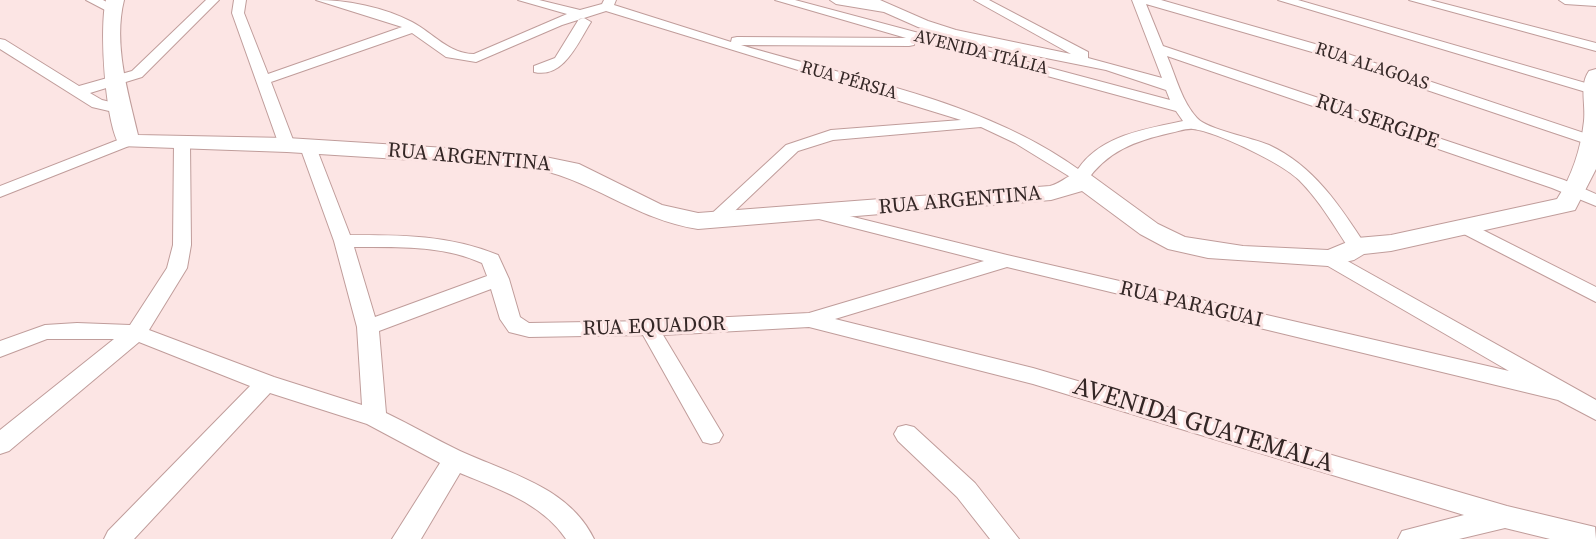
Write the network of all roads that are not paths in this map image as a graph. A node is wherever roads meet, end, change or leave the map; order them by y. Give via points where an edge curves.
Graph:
1 (92, 0) edge
2 (322, 0) edge
3 (524, 0) edge
4 (781, 0) edge
5 (870, 0) edge
6 (980, 0) edge
7 (1138, 0) edge
8 (1147, 0) edge
9 (1284, 0) edge
10 (1415, 0) edge
11 (1565, 0) edge
12 (843, 1) edge
13 (1596, 2) edge
14 (608, 3) edge
15 (113, 4) edge
16 (228, 8) edge
17 (886, 10) junction
18 (629, 15) junction
19 (580, 17) junction
20 (413, 28) junction
21 (724, 42) junction
22 (935, 42) junction
23 (0, 43) edge
24 (1596, 47) edge
25 (1156, 48) junction
26 (1058, 49) junction
27 (539, 69) dead end
28 (264, 80) junction
29 (117, 82) junction
30 (1173, 87) junction
31 (1595, 89) edge
32 (79, 91) junction
33 (1181, 108) junction
34 (122, 109) junction
35 (983, 122) junction
36 (1193, 124) junction
37 (128, 141) junction
38 (1594, 141) edge
39 (182, 144) junction
40 (297, 146) junction
41 (1080, 178) junction
42 (1, 191) edge
43 (1586, 196) edge
44 (817, 213) junction
45 (714, 221) junction
46 (1467, 228) junction
47 (343, 241) junction
48 (1357, 246) junction
49 (1328, 258) junction
50 (1007, 261) junction
51 (499, 279) junction
52 (1596, 295) edge
53 (809, 320) junction
54 (368, 327) junction
55 (649, 328) junction
56 (136, 333) junction
57 (0, 349) edge
58 (266, 383) junction
59 (1565, 393) junction
60 (1596, 411) edge
61 (375, 418) junction
62 (906, 434) dead end
63 (711, 435) dead end
64 (0, 444) edge
65 (455, 459) junction
66 (1507, 516) junction
67 (117, 539) edge
68 (405, 539) edge
69 (581, 539) edge
70 (1006, 539) edge
71 (1411, 539) edge
72 (1595, 539) edge

1 - 15 street
2 - 20 street
3 - 19 street
4 - 22 street, AVENIDA ITÁLIA
5 - 17 street
6 - 26 street
7 - 25 street
8 - 38 street, RUA ALAGOAS via 1331,53
9 - 31 street
10 - 24 street
11 - 13 street
12 - 17 street
14 - 18 street, RUA PÉRSIA
14 - 19 street
15 - 29 main road
16 - 28 street
16 - 29 street via 201,12 148,66
17 - 26 street via 926,25
18 - 19 street
18 - 21 street, RUA PÉRSIA
19 - 20 street via 465,59 454,57
19 - 27 street via 560,61
20 - 28 street
21 - 22 street
21 - 35 street, RUA PÉRSIA
22 - 33 street, AVENIDA ITÁLIA
23 - 32 street
25 - 30 street
25 - 43 street, RUA SERGIPE
26 - 30 street
28 - 40 street
29 - 32 street
29 - 34 main road
30 - 33 street
31 - 38 main road
32 - 34 street via 97,104
33 - 36 street
34 - 37 main road
35 - 41 street, RUA PÉRSIA via 1041,151
35 - 45 street via 831,135 803,143 792,148
36 - 41 street via 1129,140 1097,154
36 - 48 street via 1264,149 1304,175 1334,210
37 - 39 main road, RUA ARGENTINA
37 - 42 street
38 - 43 main road
39 - 40 main road, RUA ARGENTINA
39 - 56 street via 180,258
40 - 45 main road, RUA ARGENTINA via 552,164 584,174 660,214 680,220
40 - 47 street
41 - 44 main road, RUA ARGENTINA via 1073,187 1051,193
41 - 49 main road via 1149,229 1177,243 1243,254
43 - 46 main road via 1566,205
44 - 45 main road, RUA ARGENTINA
44 - 50 street, RUA PARAGUAI
46 - 48 main road
46 - 52 street
47 - 51 street, RUA EQUADOR via 420,243 479,253 492,259
47 - 54 street
48 - 49 main road
49 - 59 street
50 - 53 street, RUA EQUADOR
50 - 59 street, RUA PARAGUAI
51 - 54 street
51 - 55 street, RUA EQUADOR via 510,320 516,327
53 - 55 street, RUA EQUADOR
53 - 66 street, AVENIDA GUATEMALA via 1033,376
54 - 61 street
55 - 63 street
56 - 57 street via 45,332
56 - 58 street
56 - 64 street
58 - 61 street
58 - 67 street
59 - 60 street
61 - 65 street
62 - 70 street via 966,490
65 - 68 street
65 - 69 street via 552,506
66 - 71 street
66 - 72 street, AVENIDA GUATEMALA

